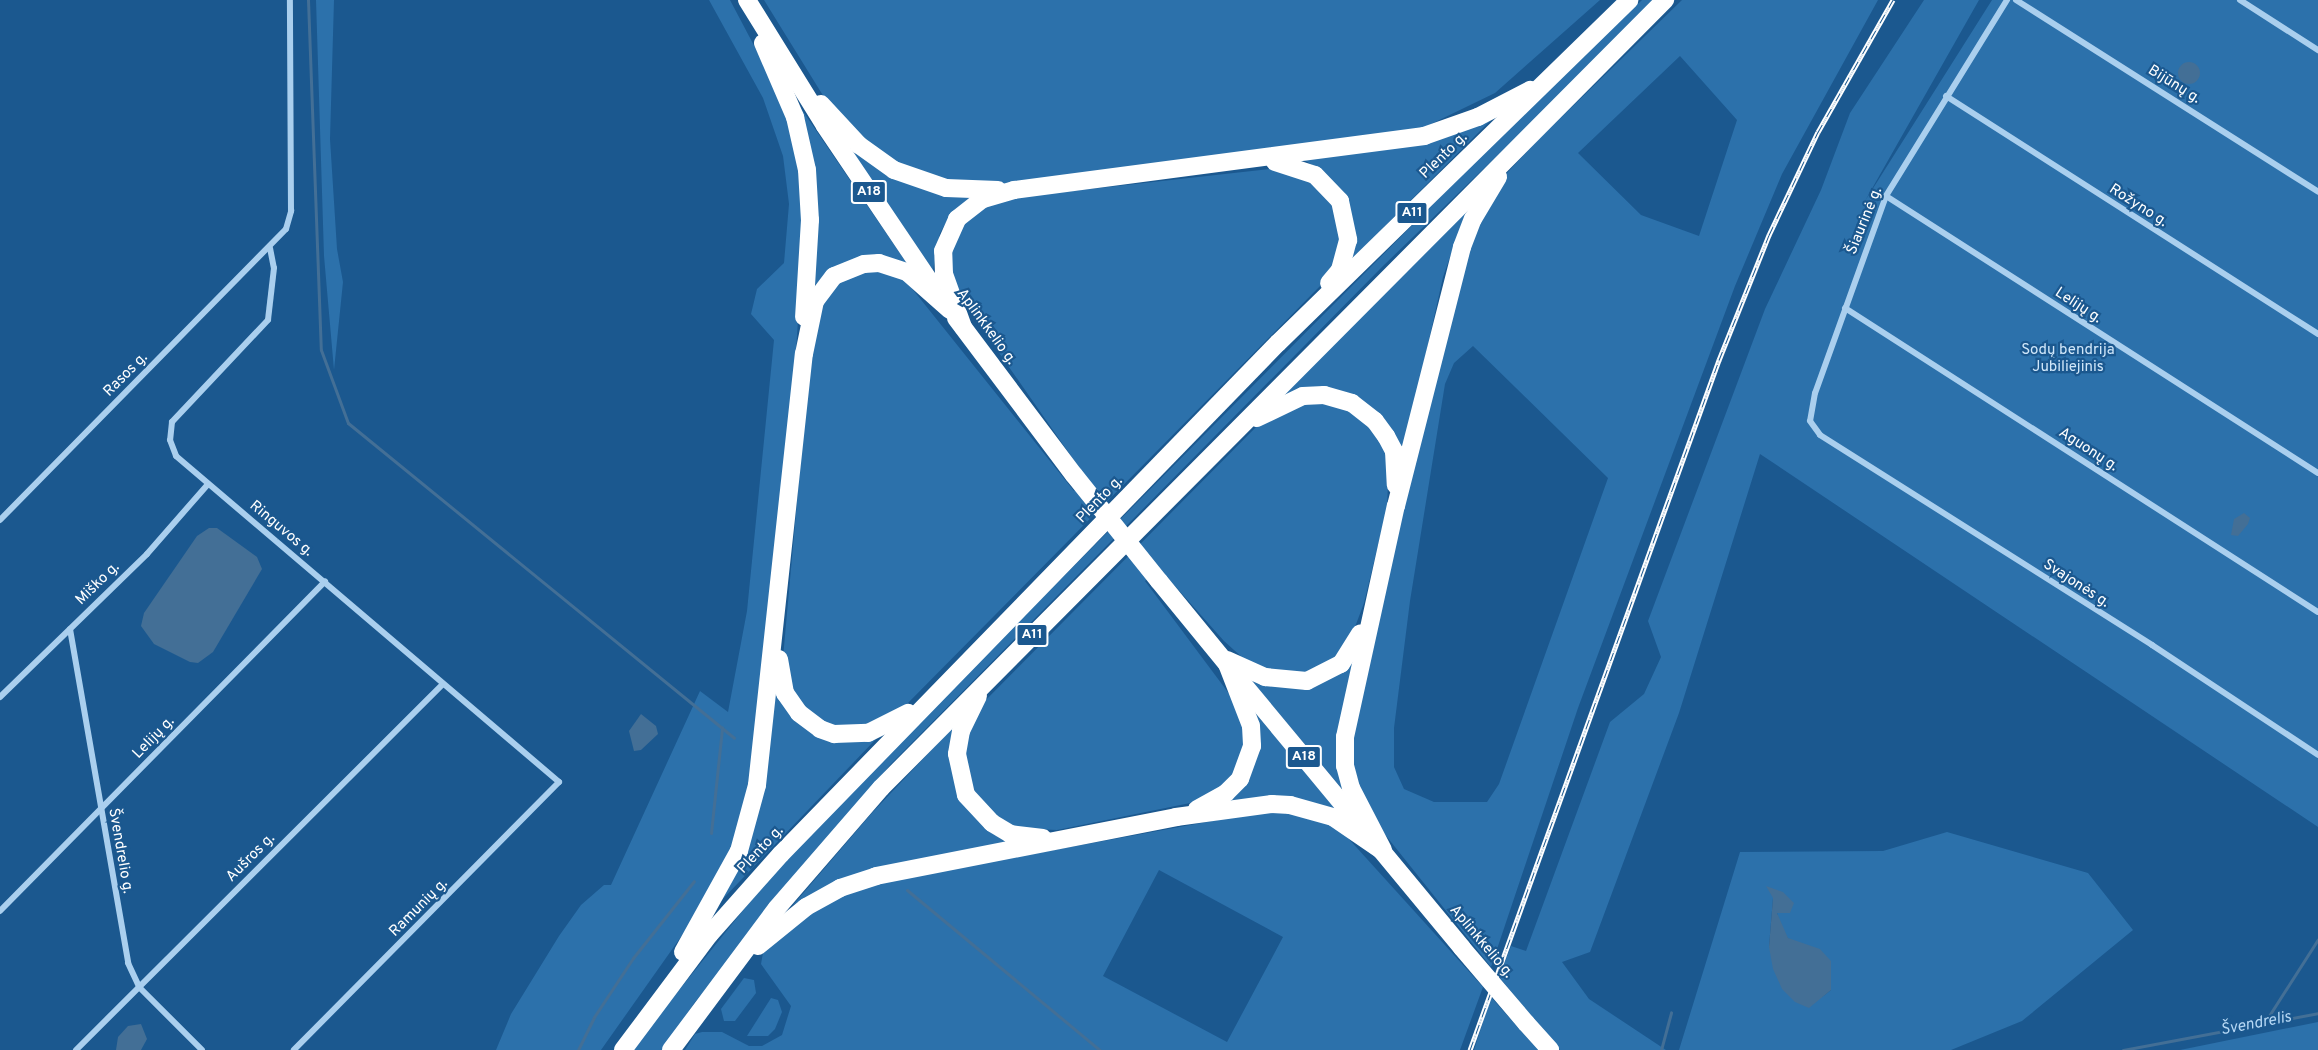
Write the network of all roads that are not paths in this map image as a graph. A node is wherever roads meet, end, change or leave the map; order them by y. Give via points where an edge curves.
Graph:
1 (290, 0) edge
2 (745, 0) edge
3 (1630, 0) edge
4 (1665, 0) edge
5 (2007, 0) edge
6 (2016, 0) edge
7 (2240, 0) edge
8 (2318, 50) edge
9 (792, 72) junction
10 (1545, 82) junction
11 (1946, 96) junction
12 (1540, 124) junction
13 (1258, 160) junction
14 (1014, 190) junction
15 (2318, 192) edge
16 (1886, 196) junction
17 (270, 248) junction
18 (1845, 308) junction
19 (950, 310) junction
20 (963, 327) junction
21 (2318, 334) edge
22 (1278, 344) junction
23 (804, 354) junction
24 (1232, 433) junction
25 (1820, 435) joint
26 (2318, 473) edge
27 (208, 484) junction
28 (1396, 506) junction
29 (0, 520) edge
30 (325, 581) junction
31 (782, 585) junction
32 (1373, 605) junction
33 (2318, 612) edge
34 (70, 629) junction
35 (1224, 660) junction
36 (986, 681) junction
37 (443, 684) junction
38 (0, 697) edge
39 (928, 702) junction
40 (2318, 755) edge
41 (559, 782) joint
42 (101, 809) junction
43 (1176, 817) junction
44 (1066, 839) junction
45 (1384, 853) junction
46 (0, 911) edge
47 (139, 987) junction
48 (642, 1020) junction
49 (690, 1023) junction
50 (76, 1050) edge
51 (202, 1050) edge
52 (294, 1050) edge
53 (623, 1050) edge
54 (671, 1050) edge
55 (1550, 1050) edge

1 - 17 street, Rasos g. via 291,211 286,229
2 - 9 highway, Aplinkkelio g. / A18
2 - 23 highway via 795,117 807,170 810,220
3 - 10 highway, Plento g. / A11
4 - 12 highway, A11
5 - 11 street, Šiaurinė g.
6 - 15 street, Bijūnų g.
7 - 8 street
9 - 14 highway via 859,145 894,170 946,188
9 - 19 highway, Aplinkkelio g. / A18
10 - 13 highway via 1451,129
10 - 22 highway, Plento g. / A11
11 - 16 street, Šiaurinė g.
11 - 21 street, Rožyno g.
12 - 24 highway, A11
12 - 28 highway via 1488,191 1462,247
13 - 14 highway
13 - 22 highway via 1301,167 1315,175 1334,191 1347,222 1348,240 1340,270
14 - 20 highway via 983,199 966,210 946,237 944,274
16 - 18 street, Šiaurinė g.
16 - 26 street, Lelijų g.
17 - 27 street, Ringuvos g. via 274,268 268,320 172,423 170,440 176,456
17 - 29 street, Rasos g.
18 - 25 street, Šiaurinė g. via 1811,408 1810,421
18 - 33 street, Aguonų g.
19 - 20 highway, Aplinkkelio g. / A18
19 - 23 highway via 917,280 895,267 864,264 847,269 824,286 815,301
20 - 35 highway, Aplinkkelio g. / A18, bridge via 1074,475
22 - 39 highway, Plento g. / A11
23 - 31 highway
24 - 28 highway via 1276,406 1303,396 1324,395 1352,404 1375,420 1394,451
24 - 36 highway, A11
25 - 40 street, Svajonės g.
27 - 30 street, Ringuvos g.
27 - 34 street, Miško g. via 147,554
28 - 32 highway
30 - 37 street, Ringuvos g.
30 - 42 street, Lelijų g.
31 - 39 highway via 780,676 785,693 809,722 834,734 868,733
31 - 48 highway via 750,819 724,882
32 - 35 highway via 1350,655 1320,678 1283,682
32 - 45 highway via 1344,753 1352,788
34 - 38 street, Miško g.
34 - 42 street, Švendrelio g.
35 - 43 highway via 1251,726 1247,764 1226,794
35 - 45 highway, Aplinkkelio g. / A18
36 - 44 highway via 961,731 957,754 966,795 992,823 1010,834
36 - 49 highway, A11 via 827,848
37 - 41 street, Ringuvos g.
37 - 47 street, Aušros g.
39 - 48 highway, Plento g. / A11 via 781,854 709,935
41 - 52 street, Ramunių g.
42 - 46 street, Lelijų g.
42 - 47 street, Švendrelio g. via 128,963
43 - 44 highway
43 - 45 highway via 1290,804 1332,818
44 - 49 highway via 876,876 840,888 806,907 761,943 713,1003
45 - 55 highway, Aplinkkelio g. / A18, bridge
47 - 50 street, Aušros g.
47 - 51 street, Švendrelio g.
48 - 53 highway, Plento g. / A11
49 - 54 highway, A11

